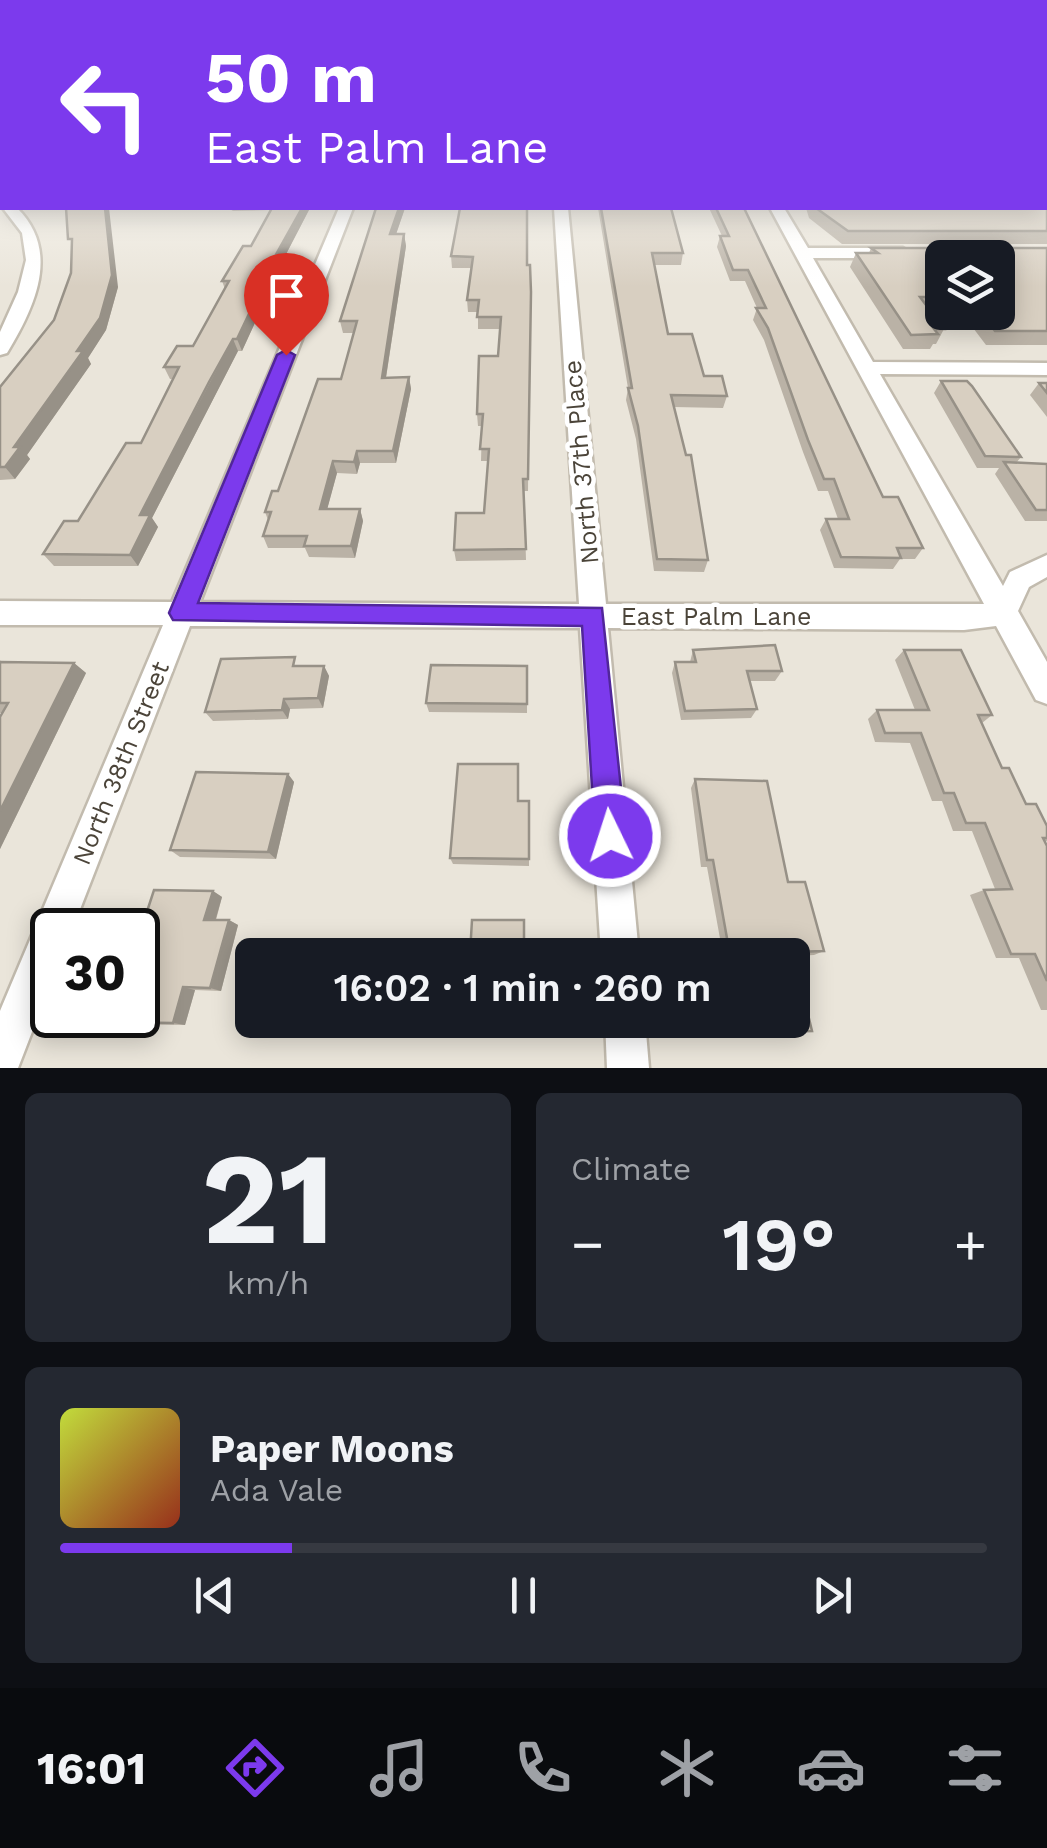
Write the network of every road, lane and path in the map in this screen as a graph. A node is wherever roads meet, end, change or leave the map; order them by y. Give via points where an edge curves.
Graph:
1 (12, 210) edge
2 (345, 210) edge
3 (561, 210) edge
4 (778, 210) edge
5 (803, 253) junction
6 (916, 253) edge
7 (0, 349) edge
8 (866, 368) junction
9 (1047, 369) edge
10 (1047, 566) edge
11 (0, 613) edge
12 (182, 613) junction
13 (1003, 613) junction
14 (594, 615) junction
15 (1047, 690) edge
16 (62, 908) edge
17 (619, 938) edge
18 (30, 988) edge
19 (626, 1038) edge
20 (0, 1062) edge
21 (628, 1068) edge

1 - 7 street via 31,234 32,246 27,292
2 - 12 street, North 38th Street
3 - 14 street, North 37th Place
4 - 5 street
5 - 6 street
5 - 8 street
8 - 9 street
8 - 13 street
10 - 13 street via 1019,580
11 - 12 street, East Palm Lane
12 - 14 street, East Palm Lane
12 - 16 street, North 38th Street
13 - 14 street, East Palm Lane
13 - 15 street
14 - 17 street, North 37th Place
18 - 20 street, North 38th Street
19 - 21 street

